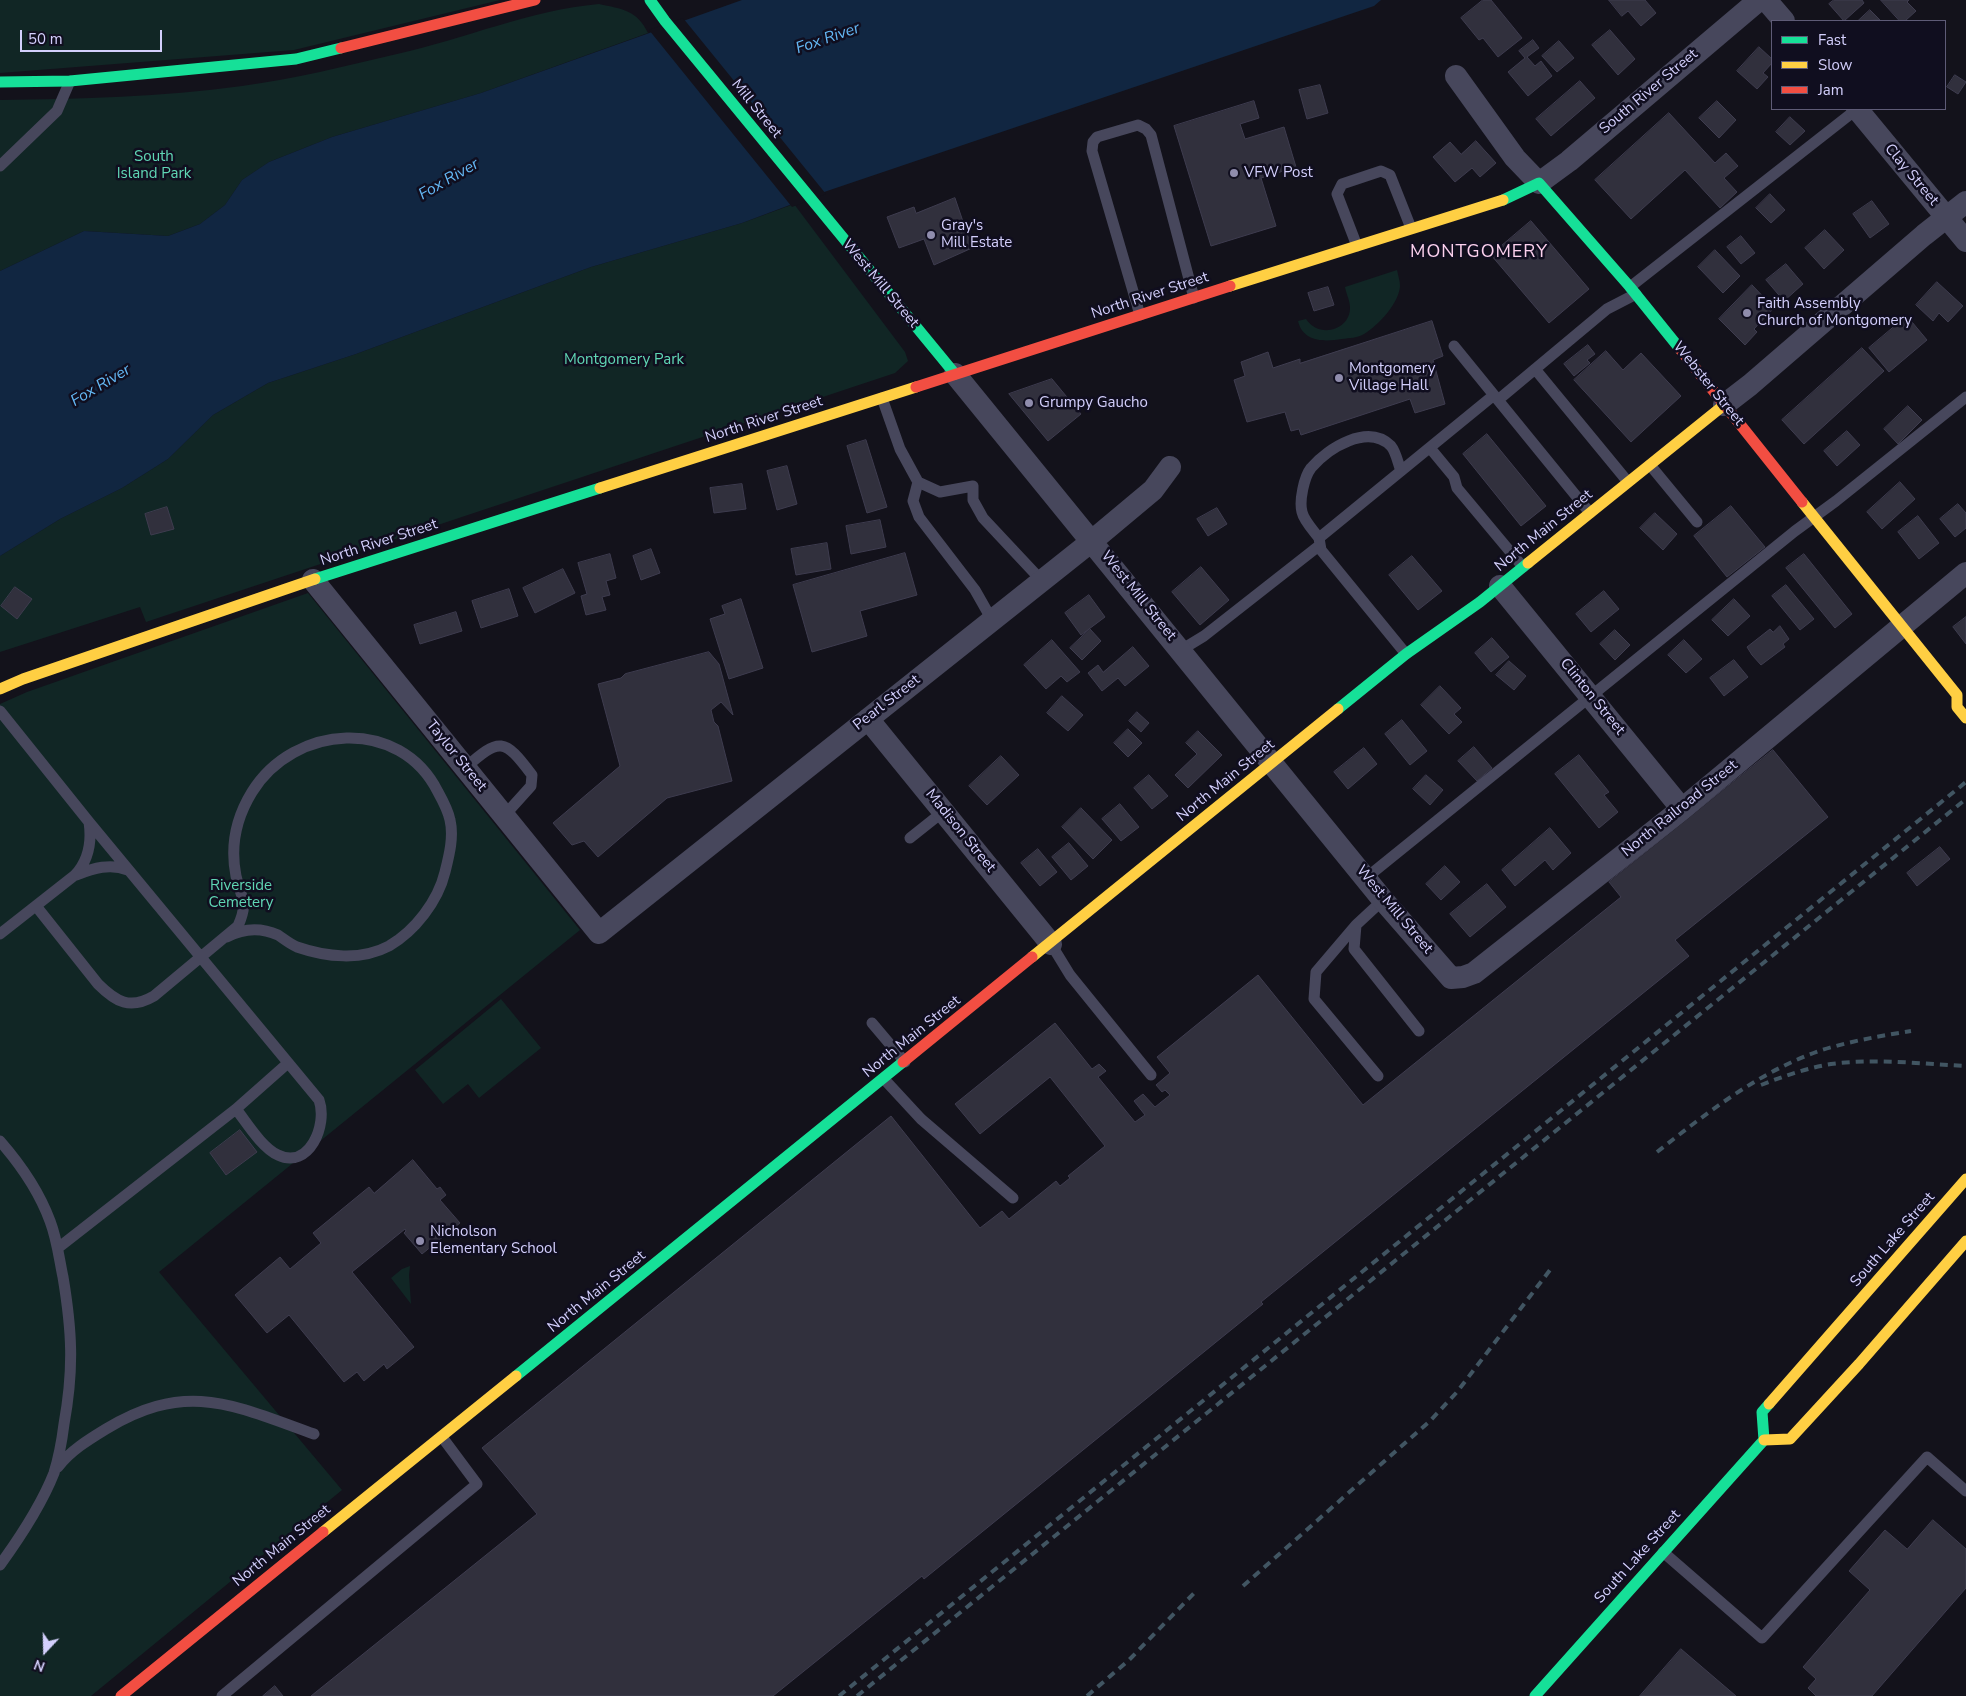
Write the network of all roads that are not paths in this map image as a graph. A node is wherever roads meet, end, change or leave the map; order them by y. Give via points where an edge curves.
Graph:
1 (534, 0) edge
2 (650, 0) edge
3 (1759, 0) edge
4 (1766, 0) edge
5 (1783, 20) edge
6 (1456, 76) dead end
7 (70, 81) junction
8 (0, 82) edge
9 (1856, 110) edge
10 (1858, 110) edge
11 (0, 166) edge
12 (1539, 183) junction
13 (1966, 202) edge
14 (823, 216) joint
15 (1946, 217) junction
16 (1411, 228) junction
17 (1966, 241) edge
18 (1357, 246) junction
19 (1633, 290) junction
20 (1194, 298) junction
21 (1140, 315) junction
22 (1454, 346) dead end
23 (1535, 368) junction
24 (955, 374) junction
25 (1496, 397) junction
26 (1966, 397) edge
27 (882, 398) junction
28 (1724, 405) junction
29 (1430, 448) junction
30 (1650, 465) junction
31 (1170, 467) dead end
32 (1401, 471) junction
33 (918, 482) junction
34 (1628, 482) junction
35 (1590, 513) junction
36 (1814, 516) junction
37 (1697, 522) dead end
38 (1092, 540) junction
39 (1319, 542) junction
40 (1523, 567) junction
41 (1966, 574) edge
42 (313, 580) junction
43 (1042, 581) junction
44 (1500, 586) junction
45 (992, 620) junction
46 (1902, 626) junction
47 (1181, 650) junction
48 (1406, 654) junction
49 (0, 689) edge
50 (1591, 695) junction
51 (1962, 696) edge
52 (0, 711) edge
53 (1966, 718) edge
54 (868, 719) junction
55 (1273, 762) junction
56 (465, 768) junction
57 (1682, 809) junction
58 (944, 811) junction
59 (504, 816) junction
60 (89, 822) junction
61 (910, 838) dead end
62 (129, 870) junction
63 (75, 875) junction
64 (1366, 878) junction
65 (1383, 900) junction
66 (36, 906) junction
67 (1356, 925) junction
68 (599, 933) joint
69 (0, 934) edge
70 (227, 937) junction
71 (1051, 944) junction
72 (201, 957) junction
73 (1451, 978) joint
74 (872, 1023) dead end
75 (1418, 1031) dead end
76 (905, 1062) junction
77 (288, 1063) junction
78 (1151, 1075) dead end
79 (1378, 1076) dead end
80 (884, 1079) junction
81 (236, 1109) junction
82 (0, 1141) edge
83 (1966, 1180) edge
84 (1013, 1198) dead end
85 (1966, 1241) edge
86 (58, 1248) junction
87 (314, 1434) dead end
88 (442, 1437) junction
89 (1764, 1440) junction
90 (54, 1472) junction
91 (1966, 1491) edge
92 (1662, 1552) junction
93 (0, 1564) edge
94 (121, 1696) edge
95 (222, 1696) edge
96 (1534, 1696) edge

1 - 7 street via 296,58
2 - 14 street, Mill Street
3 - 12 street, South River Street
4 - 5 street
6 - 12 street, Webster Street via 1514,158
7 - 8 street
7 - 11 lane via 57,111
9 - 19 lane
10 - 15 street, Clay Street
12 - 16 street, North River Street via 1491,206
12 - 19 street, Webster Street
13 - 15 street
14 - 24 street, West Mill Street
15 - 17 street, Clay Street
15 - 28 street
16 - 18 street, North River Street
16 - 18 lane via 1390,175 1381,171 1342,184 1337,194
18 - 20 street, North River Street
19 - 23 lane
19 - 28 street, Webster Street
20 - 21 street, North River Street
20 - 21 lane via 1151,135 1138,125 1113,132 1097,138 1092,151
21 - 24 street, North River Street
22 - 25 lane
23 - 25 lane
23 - 34 lane
24 - 27 street, North River Street
24 - 38 street, West Mill Street
25 - 29 lane
25 - 35 lane
26 - 36 lane via 1836,502
27 - 33 lane via 900,449
27 - 42 street, North River Street
28 - 30 street, North Main Street
28 - 36 street, Webster Street
29 - 32 lane
29 - 40 lane via 1454,477 1457,488
30 - 34 street, North Main Street
30 - 37 lane
31 - 38 street, Pearl Street via 1153,490
32 - 39 lane
32 - 39 lane via 1392,448 1382,439 1368,436 1347,440 1310,469 1301,494 1302,513
33 - 43 lane via 940,492 972,486 973,500 983,518
33 - 45 lane via 913,501 919,517 975,590
34 - 35 street, North Main Street
35 - 40 street, North Main Street
36 - 46 street, Webster Street
36 - 50 lane
38 - 43 street, Pearl Street
38 - 47 street, West Mill Street
39 - 47 lane via 1204,636
39 - 48 lane via 1321,550
40 - 44 street, North Main Street
41 - 46 street, North Railroad Street
42 - 49 street, North River Street
42 - 56 street, Taylor Street
43 - 45 street, Pearl Street
44 - 48 street, North Main Street
44 - 50 street, Clinton Street
45 - 54 street, Pearl Street
46 - 51 street, Webster Street
46 - 57 street, North Railroad Street
47 - 55 street, West Mill Street
48 - 55 street, North Main Street
50 - 57 street, Clinton Street
50 - 64 lane
51 - 53 street, Webster Street via 1957,706
52 - 60 lane
54 - 58 street, Madison Street
54 - 68 street, Pearl Street
55 - 64 street, West Mill Street
55 - 71 street, North Main Street
56 - 59 street, Taylor Street
56 - 59 lane via 487,749 501,745 515,752 532,775 531,786
57 - 73 street, North Railroad Street via 1474,973
58 - 61 lane
58 - 71 street, Madison Street
59 - 68 street, Taylor Street
60 - 62 lane
60 - 63 lane via 91,834 87,857
62 - 63 lane via 100,867
62 - 72 lane
63 - 66 lane
64 - 65 street, West Mill Street
65 - 67 lane
65 - 73 street, West Mill Street
66 - 69 lane
66 - 72 lane via 98,984 126,1003 145,1002
67 - 75 lane via 1354,949
67 - 79 lane via 1316,972 1314,999
70 - 70 lane via 238,926 245,904 236,878 233,844 236,829 252,793 276,763 308,745 351,737 390,746 425,771 445,805 451,836 442,883 433,902 407,933 370,954 352,956 317,952 296,946 276,934 248,928
70 - 72 lane
71 - 76 street, North Main Street
71 - 78 lane via 1070,975
72 - 77 lane
74 - 76 lane
76 - 80 street, North Main Street
77 - 81 lane
77 - 81 lane via 319,1100 322,1109 319,1133 308,1150 287,1158 278,1155 268,1149
80 - 84 lane via 921,1119
80 - 88 street, North Main Street
81 - 86 lane
82 - 86 lane via 18,1161 37,1192
83 - 89 street, South Lake Street via 1762,1412
85 - 89 street via 1790,1439
86 - 90 lane via 72,1353 66,1416
87 - 90 lane via 224,1404 182,1401 163,1404 120,1421 66,1456
88 - 94 street, North Main Street
88 - 95 lane via 477,1484
89 - 92 street, South Lake Street
90 - 93 lane via 32,1517
91 - 92 lane via 1927,1457 1762,1638
92 - 96 street, South Lake Street

